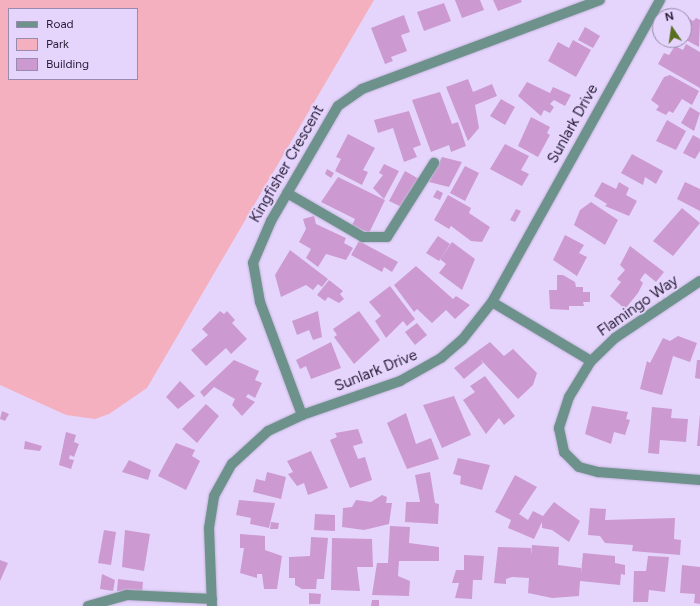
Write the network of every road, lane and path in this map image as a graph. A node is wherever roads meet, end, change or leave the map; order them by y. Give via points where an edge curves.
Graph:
1 (600, 0) edge
2 (648, 0) edge
3 (659, 2) edge
4 (434, 163) dead end
5 (287, 193) junction
6 (699, 284) edge
7 (492, 302) junction
8 (591, 361) junction
9 (302, 415) junction
10 (700, 480) edge
11 (212, 602) edge
12 (88, 606) edge

1 - 5 street, Kingfisher Crescent via 349,96 328,120
2 - 3 street
3 - 7 street, Sunlark Drive
4 - 5 street via 387,237 363,237
5 - 9 street, Kingfisher Crescent via 256,251 253,278
6 - 8 street, Flamingo Way via 616,338
7 - 8 street
7 - 9 street, Sunlark Drive via 462,340 421,371
8 - 10 street, Flamingo Way via 561,414 559,442 567,456 579,467 598,472
9 - 11 street, Sunlark Drive via 252,443 222,479 214,496 209,528
11 - 12 street via 126,595

